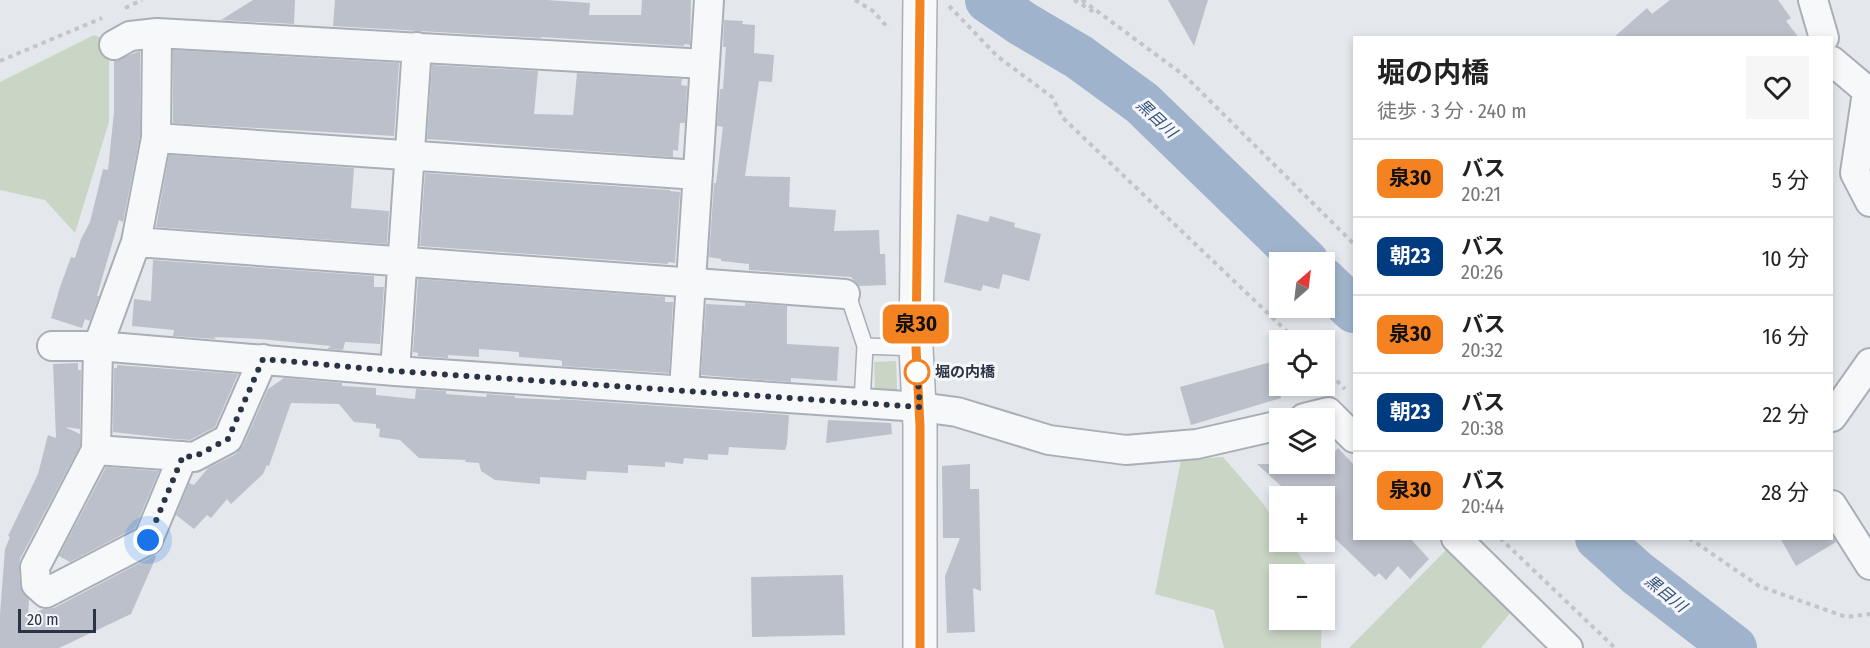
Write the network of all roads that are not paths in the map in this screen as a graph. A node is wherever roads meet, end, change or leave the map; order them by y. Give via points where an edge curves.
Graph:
1 (710, 0) edge
2 (1813, 0) edge
3 (918, 15) edge
4 (157, 33) junction
5 (1823, 36) edge
6 (114, 45) dead end
7 (417, 48) junction
8 (1833, 62) edge
9 (705, 64) junction
10 (1869, 93) edge
11 (156, 138) junction
12 (409, 156) junction
13 (698, 175) junction
14 (1870, 202) edge
15 (136, 242) junction
16 (402, 261) junction
17 (691, 283) junction
18 (845, 294) joint
19 (52, 346) dead end
20 (98, 346) junction
21 (865, 346) junction
22 (916, 348) junction
23 (263, 359) junction
24 (1870, 363) edge
25 (395, 371) junction
26 (684, 390) junction
27 (862, 403) junction
28 (920, 407) junction
29 (1833, 416) edge
30 (1335, 419) edge
31 (1269, 428) edge
32 (1353, 437) edge
33 (96, 450) junction
34 (183, 456) junction
35 (1833, 507) edge
36 (1458, 540) edge
37 (1870, 565) edge
38 (920, 648) edge
39 (1568, 648) edge

1 - 9 street
2 - 5 street
3 - 22 street
4 - 6 street via 130,36
4 - 7 street
4 - 11 street
7 - 9 street
7 - 12 street
8 - 10 street
9 - 13 street
10 - 14 street via 1855,173
11 - 12 street
11 - 15 street
12 - 13 street
12 - 16 street
13 - 17 street
15 - 16 street
15 - 20 street
16 - 17 street
16 - 25 street
17 - 18 street
17 - 26 street
18 - 21 lane
19 - 20 street
20 - 23 street
20 - 33 street
21 - 22 lane
21 - 27 lane
22 - 28 street
23 - 25 street
23 - 34 street via 228,439 194,457
24 - 29 street
25 - 26 street
26 - 27 street
27 - 28 street
28 - 31 street via 957,412 1049,440 1126,450 1197,444
28 - 38 street
30 - 32 street
33 - 34 street
33 - 34 street via 35,567 36,584 46,593 148,540
35 - 37 street
36 - 39 street

